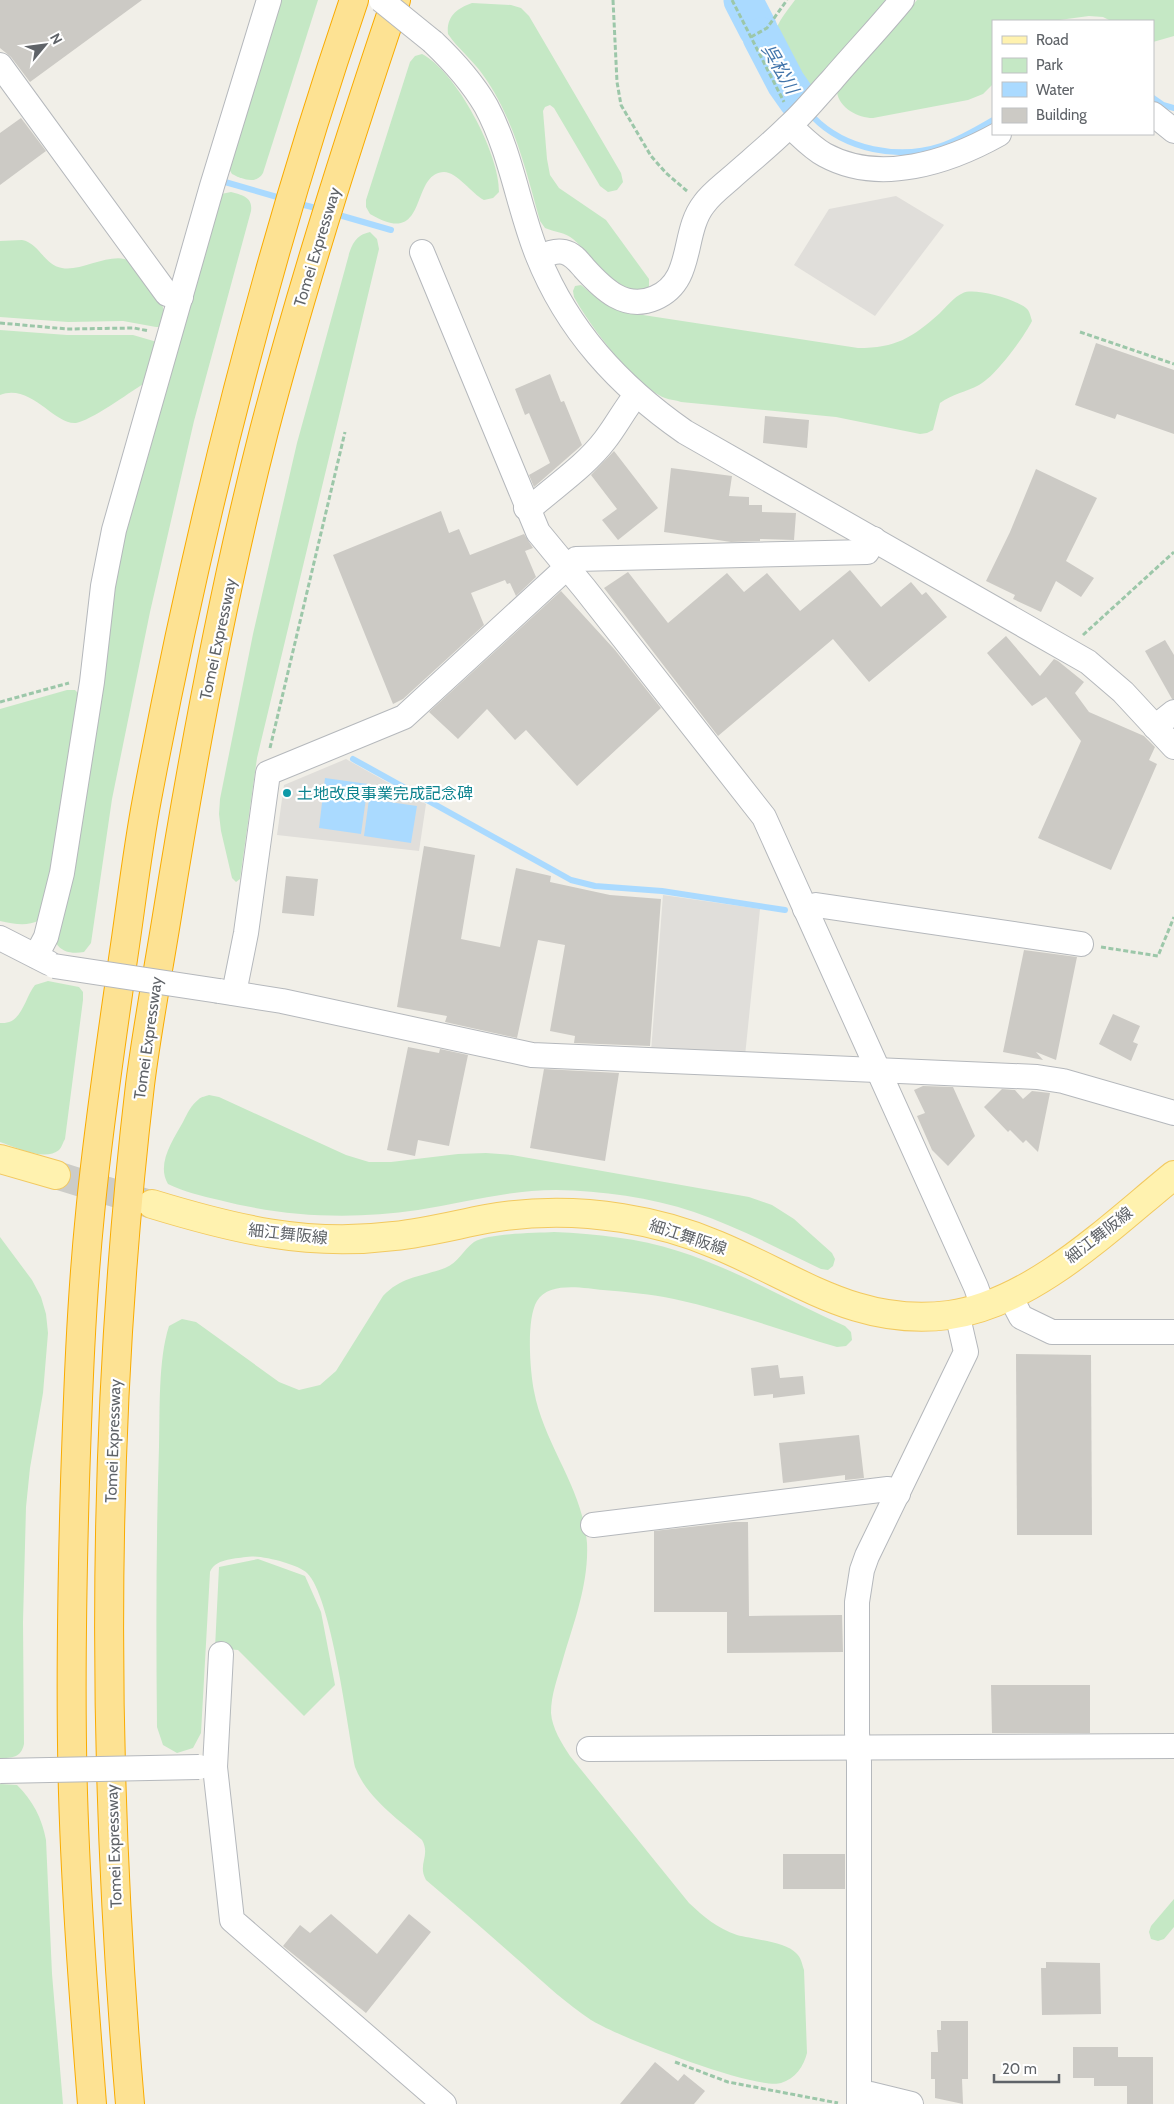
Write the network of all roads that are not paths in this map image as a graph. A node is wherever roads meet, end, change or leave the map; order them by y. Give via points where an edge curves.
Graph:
1 (269, 0) edge
2 (354, 0) edge
3 (382, 0) edge
4 (396, 0) edge
5 (902, 0) edge
6 (0, 65) edge
7 (1154, 115) edge
8 (794, 122) junction
9 (1174, 131) edge
10 (997, 135) edge
11 (422, 252) dead end
12 (539, 258) junction
13 (181, 297) junction
14 (636, 395) junction
15 (526, 508) junction
16 (874, 539) junction
17 (566, 568) junction
18 (1174, 712) edge
19 (1155, 727) junction
20 (1174, 747) edge
21 (805, 909) junction
22 (0, 938) edge
23 (1081, 944) road end
24 (45, 961) junction
25 (226, 992) junction
26 (878, 1070) junction
27 (1174, 1113) edge
28 (0, 1159) edge
29 (56, 1175) tunnel mouth
30 (1174, 1175) edge
31 (152, 1204) tunnel mouth
32 (1010, 1296) junction
33 (970, 1310) junction
34 (1174, 1332) edge
35 (898, 1494) junction
36 (593, 1524) dead end
37 (221, 1654) dead end
38 (1174, 1746) edge
39 (858, 1748) junction
40 (589, 1749) dead end
41 (207, 1767) junction
42 (0, 1771) edge
43 (853, 2101) edge
44 (92, 2104) edge
45 (130, 2104) edge
46 (444, 2104) edge
47 (910, 2104) edge

1 - 13 street
2 - 44 highway via 275,248 224,438 146,804 106,1077 90,1215 79,1374 71,1622 73,1792 81,1972
3 - 12 street, bridge via 459,68 486,106 498,132
4 - 45 highway, Tomei Expressway via 312,259 264,434 220,627 184,808 141,1080 126,1216 114,1394 109,1566 118,1968
5 - 8 street
6 - 13 street via 167,294
7 - 9 street
8 - 10 street via 824,155 842,163 881,168 920,166 939,161
8 - 12 street via 703,204 691,230 681,274 670,288 655,298 631,301 608,292 570,254 553,252
11 - 15 street
12 - 14 street via 559,299 586,342
13 - 24 street via 108,558 92,682 62,873 46,937
14 - 15 street via 589,457 535,504
14 - 16 street via 685,432
15 - 17 street via 538,532
16 - 17 street via 867,552 576,559
16 - 19 street via 1070,651 1106,676
17 - 21 street via 764,817
17 - 25 street via 404,718 268,773 246,934
18 - 19 street
19 - 20 street
21 - 23 street via 816,905
21 - 26 street
22 - 24 street
24 - 25 street, bridge
25 - 26 street via 532,1055
26 - 27 street via 1051,1078
26 - 33 street via 976,1287
28 - 29 main road
30 - 32 main road, 細江舞阪線 via 1068,1260
31 - 33 main road, 細江舞阪線 via 236,1228 330,1239 393,1236 521,1214 620,1218 661,1226 716,1244 819,1293 870,1312 924,1317
32 - 33 main road, 細江舞阪線
32 - 34 street via 1021,1318 1052,1332
33 - 35 street via 966,1352
35 - 36 street via 888,1489
35 - 39 street via 868,1556 859,1586
37 - 41 street
38 - 39 street
39 - 40 street
39 - 43 street
41 - 42 street, bridge
41 - 46 street via 232,1920
43 - 47 street via 870,2094

